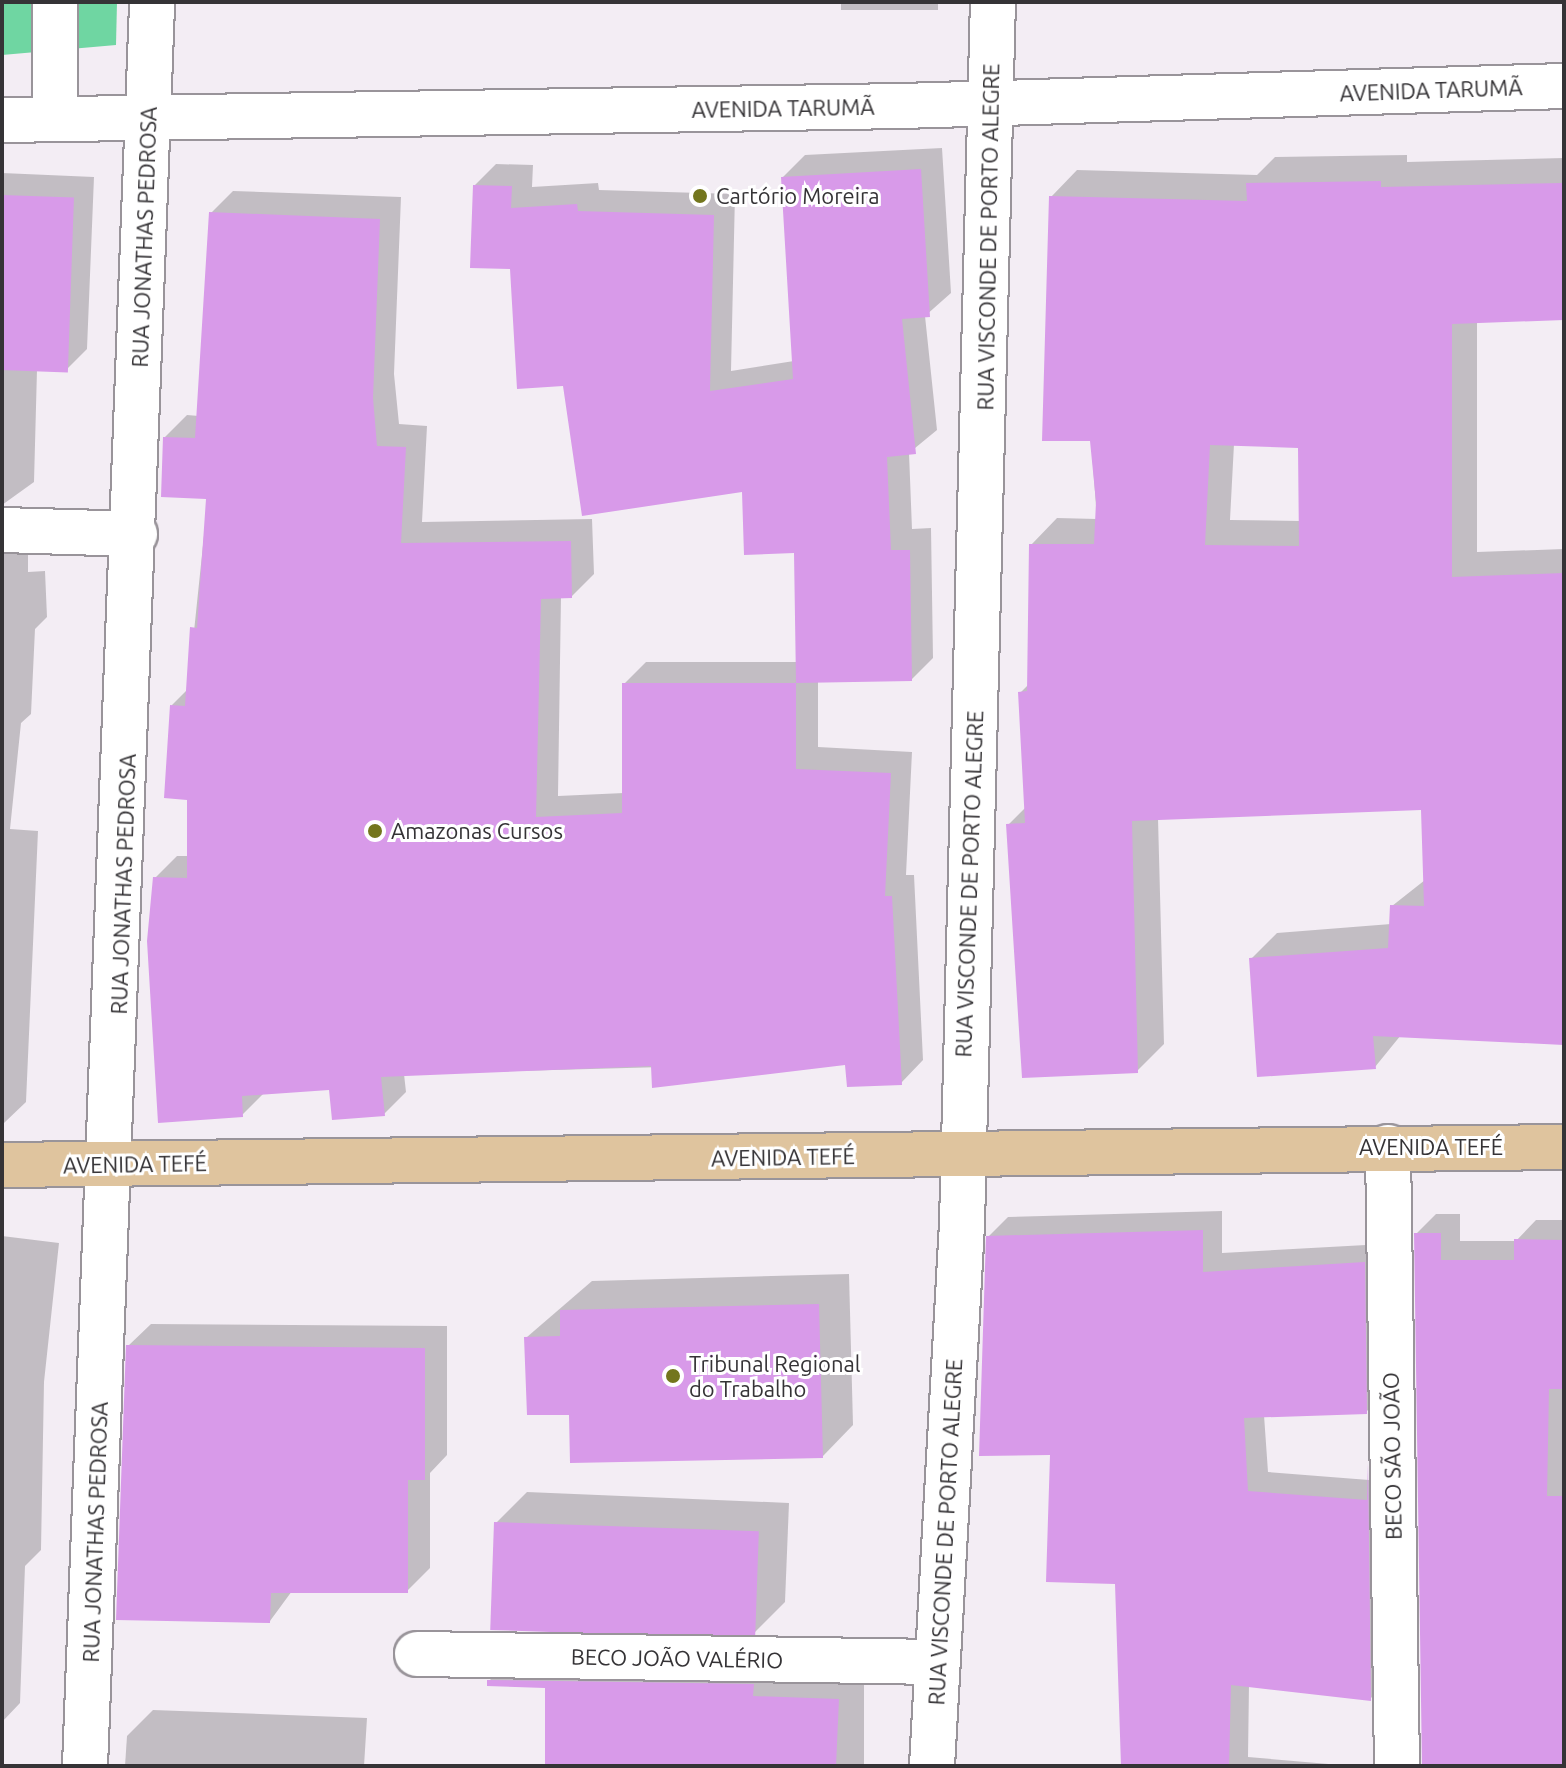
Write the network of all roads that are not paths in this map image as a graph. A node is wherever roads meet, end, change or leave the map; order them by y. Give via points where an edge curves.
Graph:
1 (55, 2) edge
2 (152, 2) edge
3 (993, 2) edge
4 (1564, 86) edge
5 (993, 103) junction
6 (55, 119) junction
7 (147, 119) junction
8 (2, 120) edge
9 (2, 530) edge
10 (135, 534) junction
11 (1388, 1147) junction
12 (1564, 1147) edge
13 (964, 1155) junction
14 (2, 1165) edge
15 (112, 1165) junction
16 (417, 1654) dead end
17 (937, 1662) junction
18 (1392, 1765) edge
19 (85, 1766) edge
20 (932, 1766) edge

1 - 6 street
2 - 7 street, RUA JONATHAS PEDROSA
3 - 5 street, RUA VISCONDE DE PORTO ALEGRE
4 - 5 street, AVENIDA TARUMÃ
5 - 7 street, AVENIDA TARUMÃ
5 - 13 street, RUA VISCONDE DE PORTO ALEGRE
6 - 7 street, AVENIDA TARUMÃ
6 - 8 street, AVENIDA TARUMÃ
7 - 10 street, RUA JONATHAS PEDROSA
9 - 10 street
10 - 15 street, RUA JONATHAS PEDROSA
11 - 12 main road, AVENIDA TEFÉ
11 - 13 main road, AVENIDA TEFÉ
11 - 18 street, BECO SÃO JOÃO
13 - 15 main road, AVENIDA TEFÉ
13 - 17 street, RUA VISCONDE DE PORTO ALEGRE
14 - 15 main road, AVENIDA TEFÉ
15 - 19 street, RUA JONATHAS PEDROSA
16 - 17 street, BECO JOÃO VALÉRIO
17 - 20 street, RUA VISCONDE DE PORTO ALEGRE

